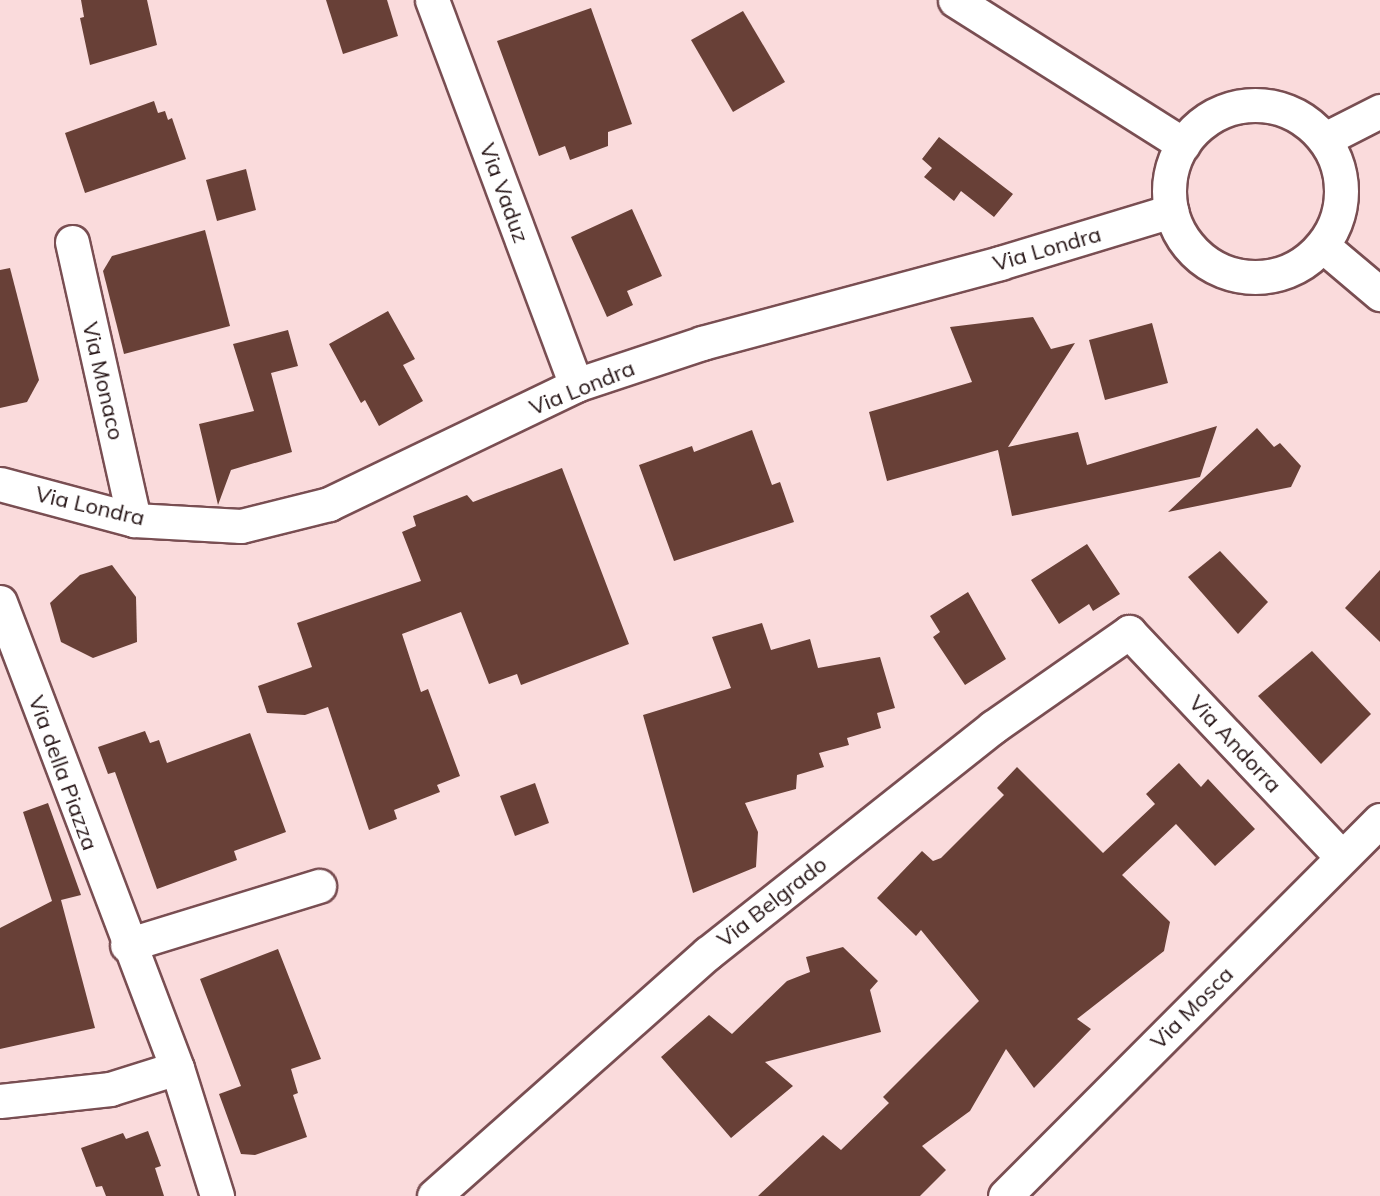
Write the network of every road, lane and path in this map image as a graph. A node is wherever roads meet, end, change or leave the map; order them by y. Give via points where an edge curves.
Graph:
1 (432, 0) edge
2 (955, 0) edge
3 (1380, 111) edge
4 (1325, 139) junction
5 (1183, 144) junction
6 (1171, 211) junction
7 (72, 242) dead end
8 (1323, 246) junction
9 (1380, 294) edge
10 (576, 385) junction
11 (0, 484) edge
12 (134, 520) junction
13 (0, 602) edge
14 (1129, 632) joint
15 (1380, 820) edge
16 (1342, 857) junction
17 (319, 886) dead end
18 (127, 945) junction
19 (177, 1068) junction
20 (0, 1101) edge
21 (437, 1195) edge
22 (217, 1196) edge
23 (1005, 1196) edge

1 - 10 street, Via Vaduz
2 - 5 street
3 - 4 street
4 - 5 street via 1303,118 1261,105 1219,113
4 - 8 street via 1335,157 1342,186 1338,217
5 - 6 street via 1169,182
6 - 8 street via 1186,243 1199,257 1230,274 1262,278 1285,272
6 - 10 street, Via Londra via 1000,263 702,343
7 - 12 street, Via Monaco
8 - 9 street
10 - 12 street, Via Londra via 329,504 241,526
11 - 12 street, Via Londra
13 - 18 street, Via della Piazza
14 - 16 street, Via Andorra
14 - 21 street, Via Belgrado via 993,727 708,953
15 - 16 street, Via Mosca
16 - 23 street, Via Mosca
17 - 18 street
18 - 19 street, Via della Piazza
19 - 20 street via 110,1089
19 - 22 street, Via della Piazza

